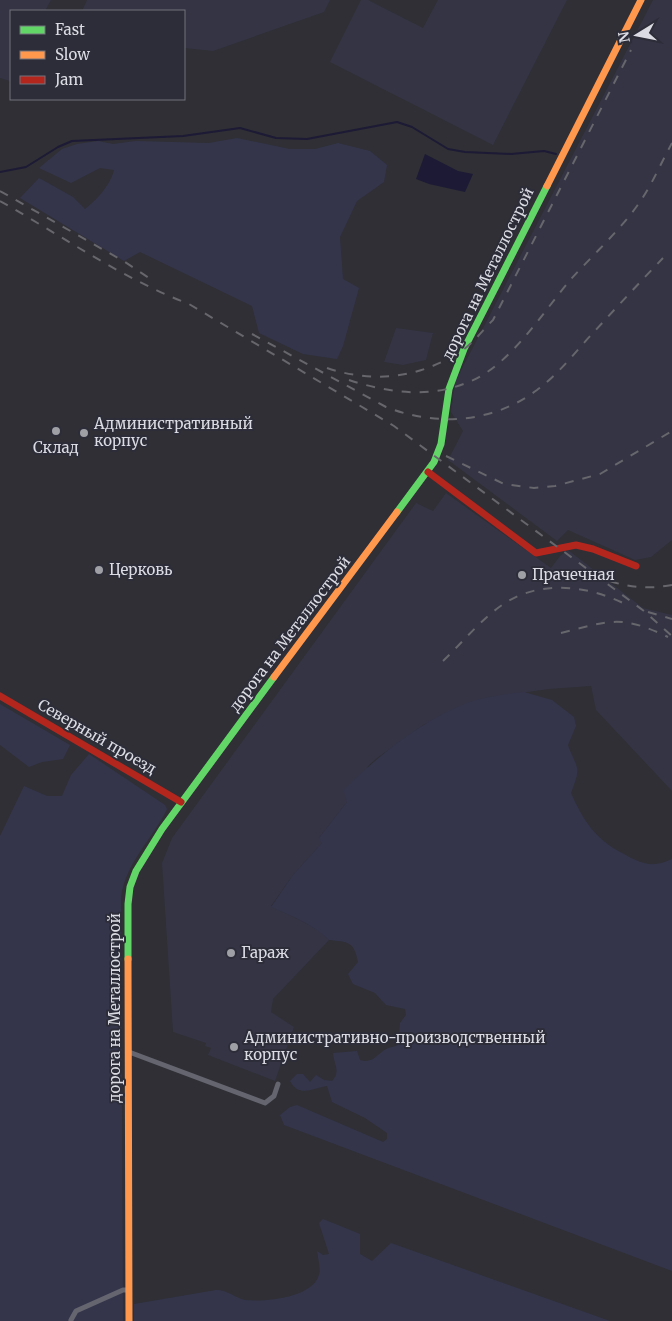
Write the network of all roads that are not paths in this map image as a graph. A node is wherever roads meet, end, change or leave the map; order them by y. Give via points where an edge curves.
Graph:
1 (641, 0) edge
2 (428, 472) junction
3 (636, 566) dead end
4 (0, 696) edge
5 (181, 802) junction
6 (129, 1052) junction
7 (278, 1084) dead end
8 (130, 1290) junction
9 (71, 1320) edge
10 (129, 1321) edge

1 - 2 street, дорога на Металлострой via 464,349 449,389 441,444
2 - 3 street via 536,553 545,554 580,545
2 - 5 street, дорога на Металлострой
4 - 5 street, Северный проезд
5 - 6 street, дорога на Металлострой via 146,852 130,887
6 - 7 street via 265,1103 274,1096
6 - 8 street, дорога на Металлострой
8 - 9 street via 123,1290 76,1311
8 - 10 street, дорога на Металлострой

